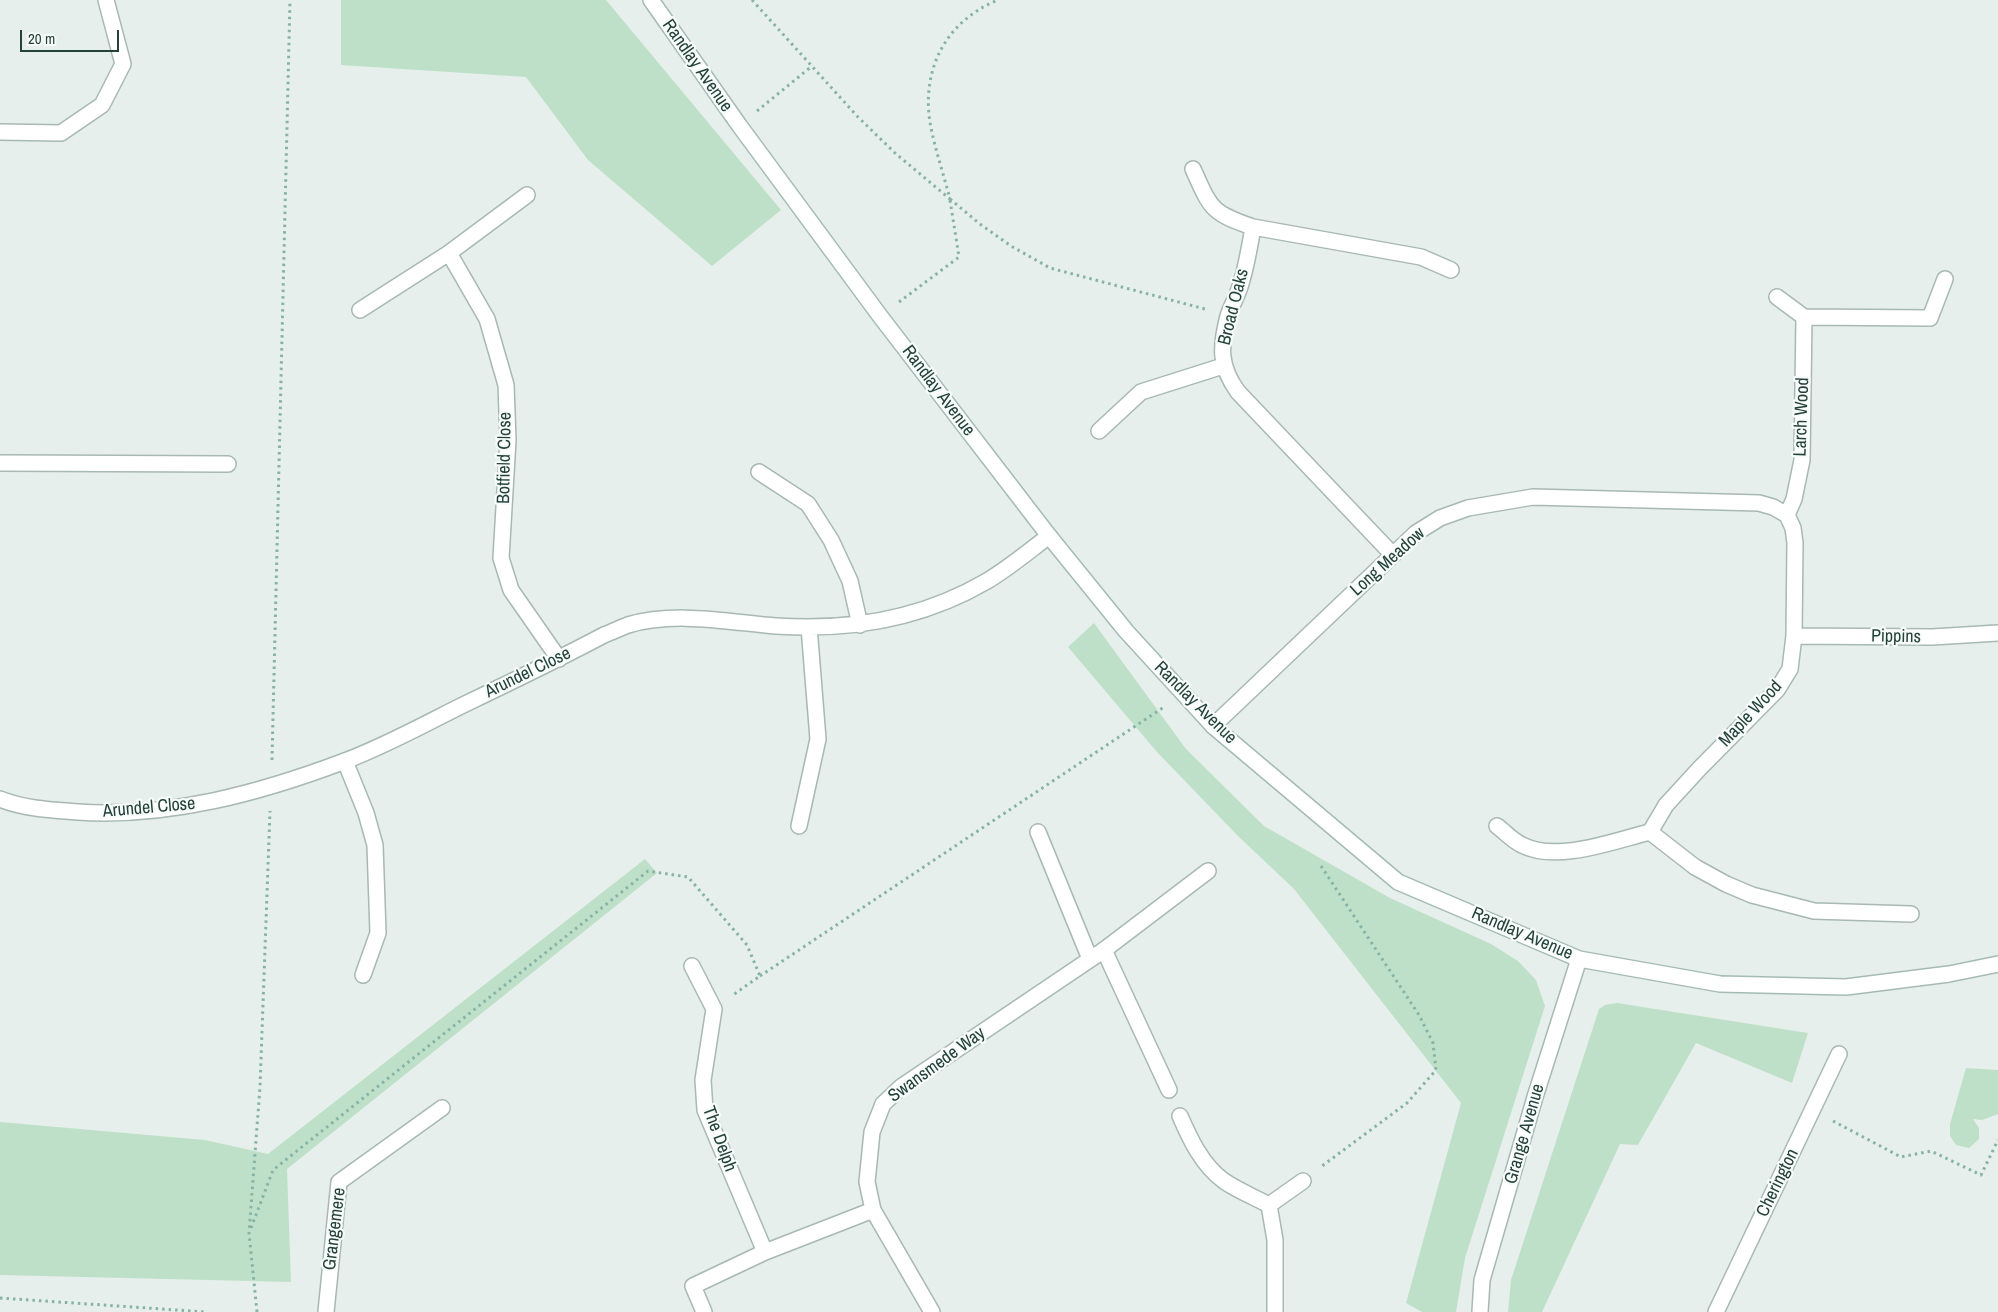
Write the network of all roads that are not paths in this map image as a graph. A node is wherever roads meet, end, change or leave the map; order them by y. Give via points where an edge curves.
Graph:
1 (106, 0) edge
2 (651, 0) edge
3 (0, 132) edge
4 (1193, 169) dead end
5 (527, 195) dead end
6 (1253, 228) junction
7 (449, 254) junction
8 (1451, 270) dead end
9 (1945, 279) dead end
10 (1777, 297) dead end
11 (360, 310) dead end
12 (1804, 317) junction
13 (1223, 366) junction
14 (1100, 431) dead end
15 (0, 463) edge
16 (228, 464) dead end
17 (759, 472) dead end
18 (1786, 515) junction
19 (1049, 536) junction
20 (1394, 554) junction
21 (860, 625) junction
22 (809, 628) junction
23 (1998, 633) edge
24 (1794, 636) junction
25 (559, 658) junction
26 (1213, 726) junction
27 (345, 761) junction
28 (0, 799) edge
29 (799, 826) dead end
30 (1497, 826) dead end
31 (1038, 832) dead end
32 (1650, 832) junction
33 (1208, 871) dead end
34 (1911, 914) dead end
35 (1104, 950) junction
36 (1579, 959) junction
37 (1090, 960) junction
38 (1998, 964) edge
39 (692, 966) dead end
40 (363, 975) dead end
41 (1840, 1054) dead end
42 (1169, 1090) dead end
43 (442, 1108) dead end
44 (1180, 1116) dead end
45 (1303, 1181) road end
46 (1269, 1205) junction
47 (873, 1210) junction
48 (765, 1252) junction
49 (326, 1312) edge
50 (704, 1312) edge
51 (932, 1312) edge
52 (1275, 1312) edge
53 (1480, 1312) edge
54 (1716, 1312) edge

1 - 3 street via 123,64 102,105 62,133
2 - 19 street, Randlay Avenue via 880,316
4 - 6 street via 1212,208 1225,218
5 - 7 street
6 - 8 street via 1421,257
6 - 13 street, Broad Oaks via 1242,281 1228,316 1222,347
7 - 11 street
7 - 25 street, Botfield Close via 487,319 506,385 508,440 501,558 511,590
9 - 12 street via 1930,318
10 - 12 street
12 - 18 street, Larch Wood via 1802,460 1794,499
13 - 14 street via 1142,392
13 - 20 street, Broad Oaks via 1238,392
15 - 16 street
17 - 21 street via 808,504 831,540 850,581
18 - 20 street, Long Meadow via 1773,507 1759,504 1532,498 1468,508 1440,518 1416,533
18 - 24 street, Maple Wood via 1793,528 1795,543
19 - 21 street, Arundel Close via 968,592 918,613
19 - 26 street, Randlay Avenue via 1126,631
20 - 26 street, Long Meadow
21 - 22 street, Arundel Close
22 - 25 street, Arundel Close via 694,619 652,620 604,635
22 - 29 street via 818,739
23 - 24 street, Pippins via 1932,638
24 - 32 street, Maple Wood via 1790,669 1778,690 1666,805
25 - 27 street, Arundel Close
26 - 36 street, Randlay Avenue via 1398,882
27 - 28 street, Arundel Close via 216,801 146,812 114,814 53,810
27 - 40 street via 376,845 378,933
30 - 32 street via 1520,845 1552,853
31 - 37 street
32 - 34 street via 1695,867 1752,895 1814,911
33 - 35 street, Swansmede Way
35 - 37 street, Swansmede Way
35 - 42 street
36 - 38 street, Randlay Avenue via 1720,984 1846,987 1949,974
36 - 53 street, Grange Avenue via 1482,1280
37 - 47 street, Swansmede Way via 902,1087 883,1104 872,1132 867,1182
39 - 48 street, The Delph via 714,1009 703,1080 705,1110
41 - 54 street, Cherington
43 - 49 street, Grangemere via 338,1182
44 - 46 street via 1196,1149 1223,1180
45 - 46 street
46 - 52 street via 1275,1240
47 - 48 street
47 - 51 street, Swansmede Way
48 - 50 street via 694,1286

